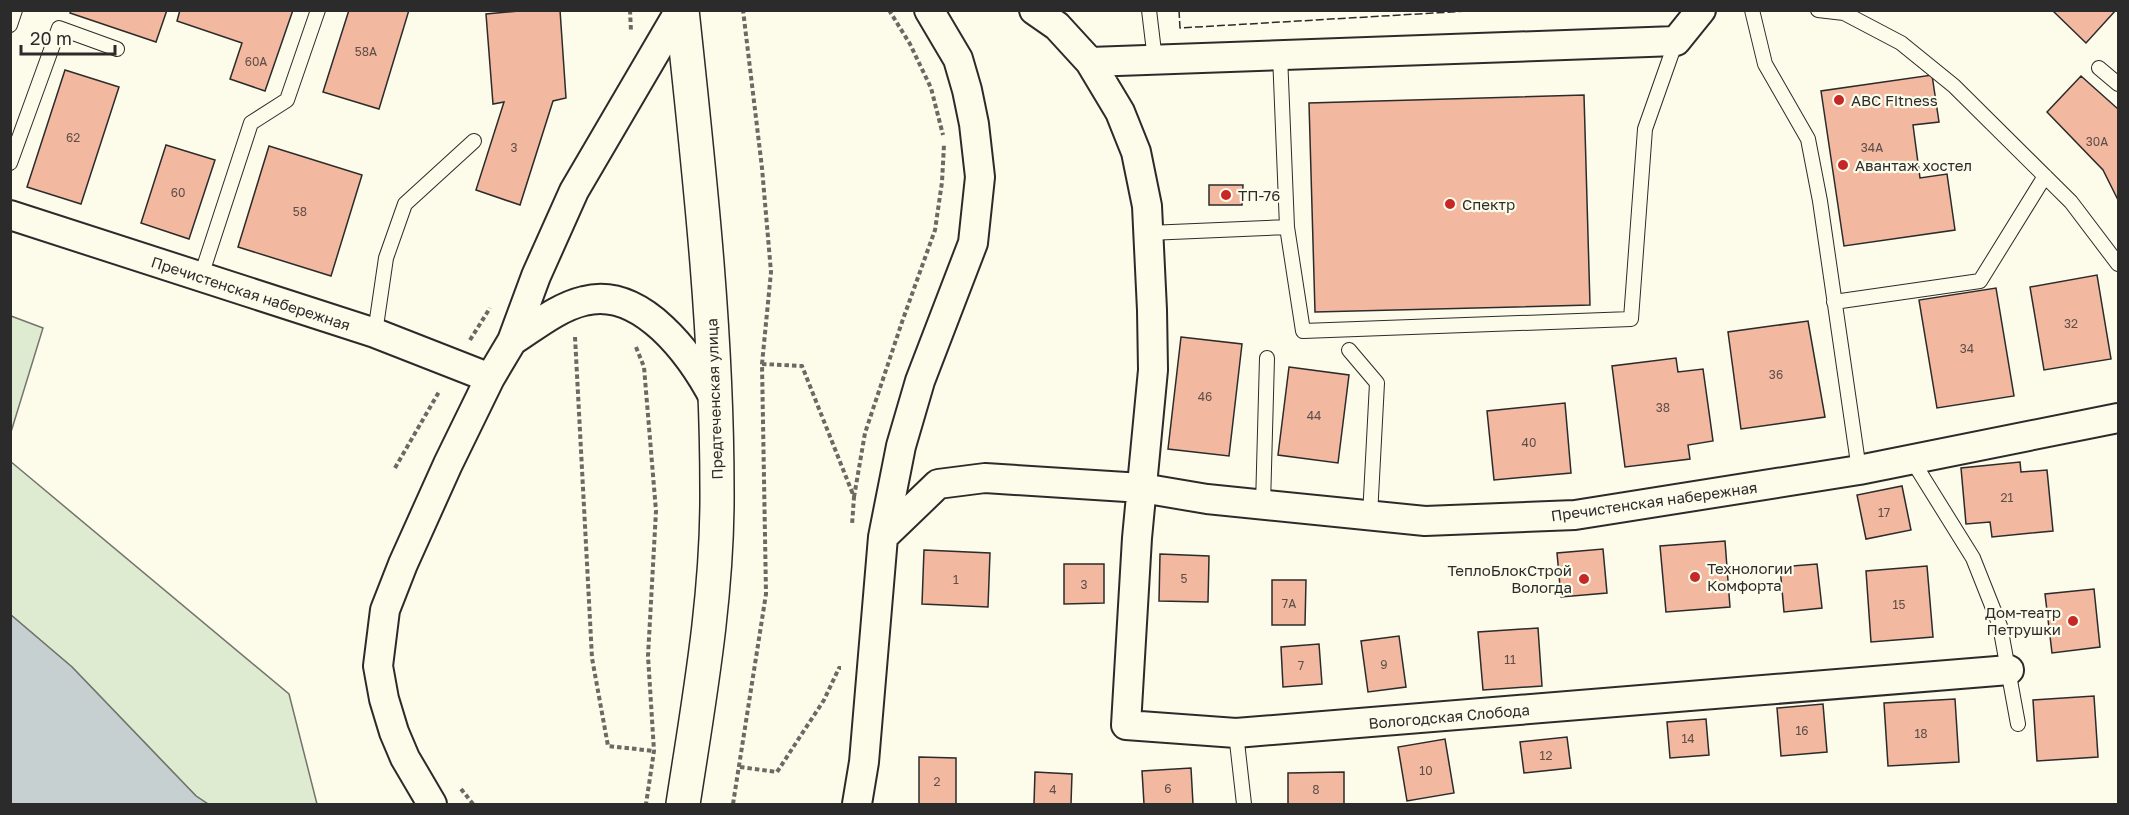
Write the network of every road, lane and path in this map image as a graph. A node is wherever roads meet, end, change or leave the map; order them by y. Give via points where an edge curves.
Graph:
1 (15, 10) edge
2 (318, 10) edge
3 (681, 10) edge
4 (742, 10) edge
5 (890, 10) edge
6 (929, 10) edge
7 (1034, 10) edge
8 (1149, 10) edge
9 (1701, 10) edge
10 (1752, 10) edge
11 (1818, 10) edge
12 (10, 25) edge
13 (1676, 41) junction
14 (117, 49) dead end
15 (1280, 55) junction
16 (1155, 60) junction
17 (1090, 62) junction
18 (2099, 68) dead end
19 (2118, 84) edge
20 (474, 141) dead end
21 (10, 164) edge
22 (2046, 176) junction
23 (10, 214) edge
24 (1287, 227) junction
25 (1148, 233) junction
26 (2118, 264) edge
27 (201, 276) junction
28 (1834, 302) junction
29 (375, 333) junction
30 (633, 338) dead end
31 (512, 341) junction
32 (1349, 350) dead end
33 (1267, 358) dead end
34 (762, 364) junction
35 (490, 378) junction
36 (715, 400) junction
37 (2118, 418) edge
38 (1912, 460) junction
39 (1859, 470) junction
40 (1142, 488) junction
41 (854, 497) junction
42 (1263, 505) junction
43 (1370, 516) junction
44 (851, 531) dead end
45 (883, 537) junction
46 (840, 657) dead end
47 (591, 658) dead end
48 (2009, 670) junction
49 (839, 679) dead end
50 (824, 700) dead end
51 (2018, 724) dead end
52 (1236, 733) junction
53 (654, 751) junction
54 (740, 767) junction
55 (455, 783) dead end
56 (685, 796) edge
57 (432, 804) edge
58 (473, 804) edge
59 (645, 804) edge
60 (734, 804) edge
61 (857, 804) edge
62 (1244, 804) edge

1 - 12 lane
2 - 27 lane via 287,100 251,123
3 - 31 street via 574,191
3 - 36 street, Предтеченская улица via 709,285
4 - 34 path via 771,272
5 - 41 path via 931,88 944,140 942,182 935,230 865,433
6 - 45 street via 958,59 974,124 980,177 973,243 920,381 901,446
7 - 17 street via 1056,26
8 - 16 lane
9 - 13 street
10 - 28 lane via 1765,64 1808,139
11 - 22 lane via 1844,13 1901,43 1954,86
13 - 15 street
13 - 24 lane via 1645,129 1631,319 1303,331
14 - 21 lane via 59,28
15 - 16 street
15 - 24 lane
16 - 17 street
17 - 25 street via 1120,112 1136,152
18 - 19 lane
20 - 29 lane via 405,204 386,258
22 - 26 lane via 2072,202
22 - 28 lane via 1980,281
23 - 27 street, Пречистенская набережная
24 - 25 lane
25 - 40 street via 1153,370
27 - 29 street, Пречистенская набережная
28 - 39 lane
29 - 35 street, Пречистенская набережная
30 - 53 path via 645,367 656,511 648,657
31 - 35 street
31 - 36 street via 573,304 600,299 619,303 641,310 674,340
32 - 43 lane via 1377,383
33 - 42 lane
34 - 41 path via 802,366
34 - 54 path via 766,594
35 - 57 street via 403,564 385,610 381,638 378,666 394,732
36 - 56 street, Предтеченская улица via 713,582
37 - 38 street, Пречистенская набережная
38 - 39 street, Пречистенская набережная
38 - 48 lane via 1973,558 2000,626
39 - 43 street, Пречистенская набережная via 1575,515 1425,521
40 - 42 street, Пречистенская набережная
40 - 45 street, Пречистенская набережная via 986,478 938,484
40 - 52 street, Вологодская Слобода via 1126,725
41 - 44 path
42 - 43 street, Пречистенская набережная
45 - 61 street
46 - 49 path
47 - 53 path via 608,746
48 - 51 lane
48 - 52 street, Вологодская Слобода
50 - 54 path via 777,772
52 - 62 lane
53 - 59 path
54 - 60 path
55 - 58 path

